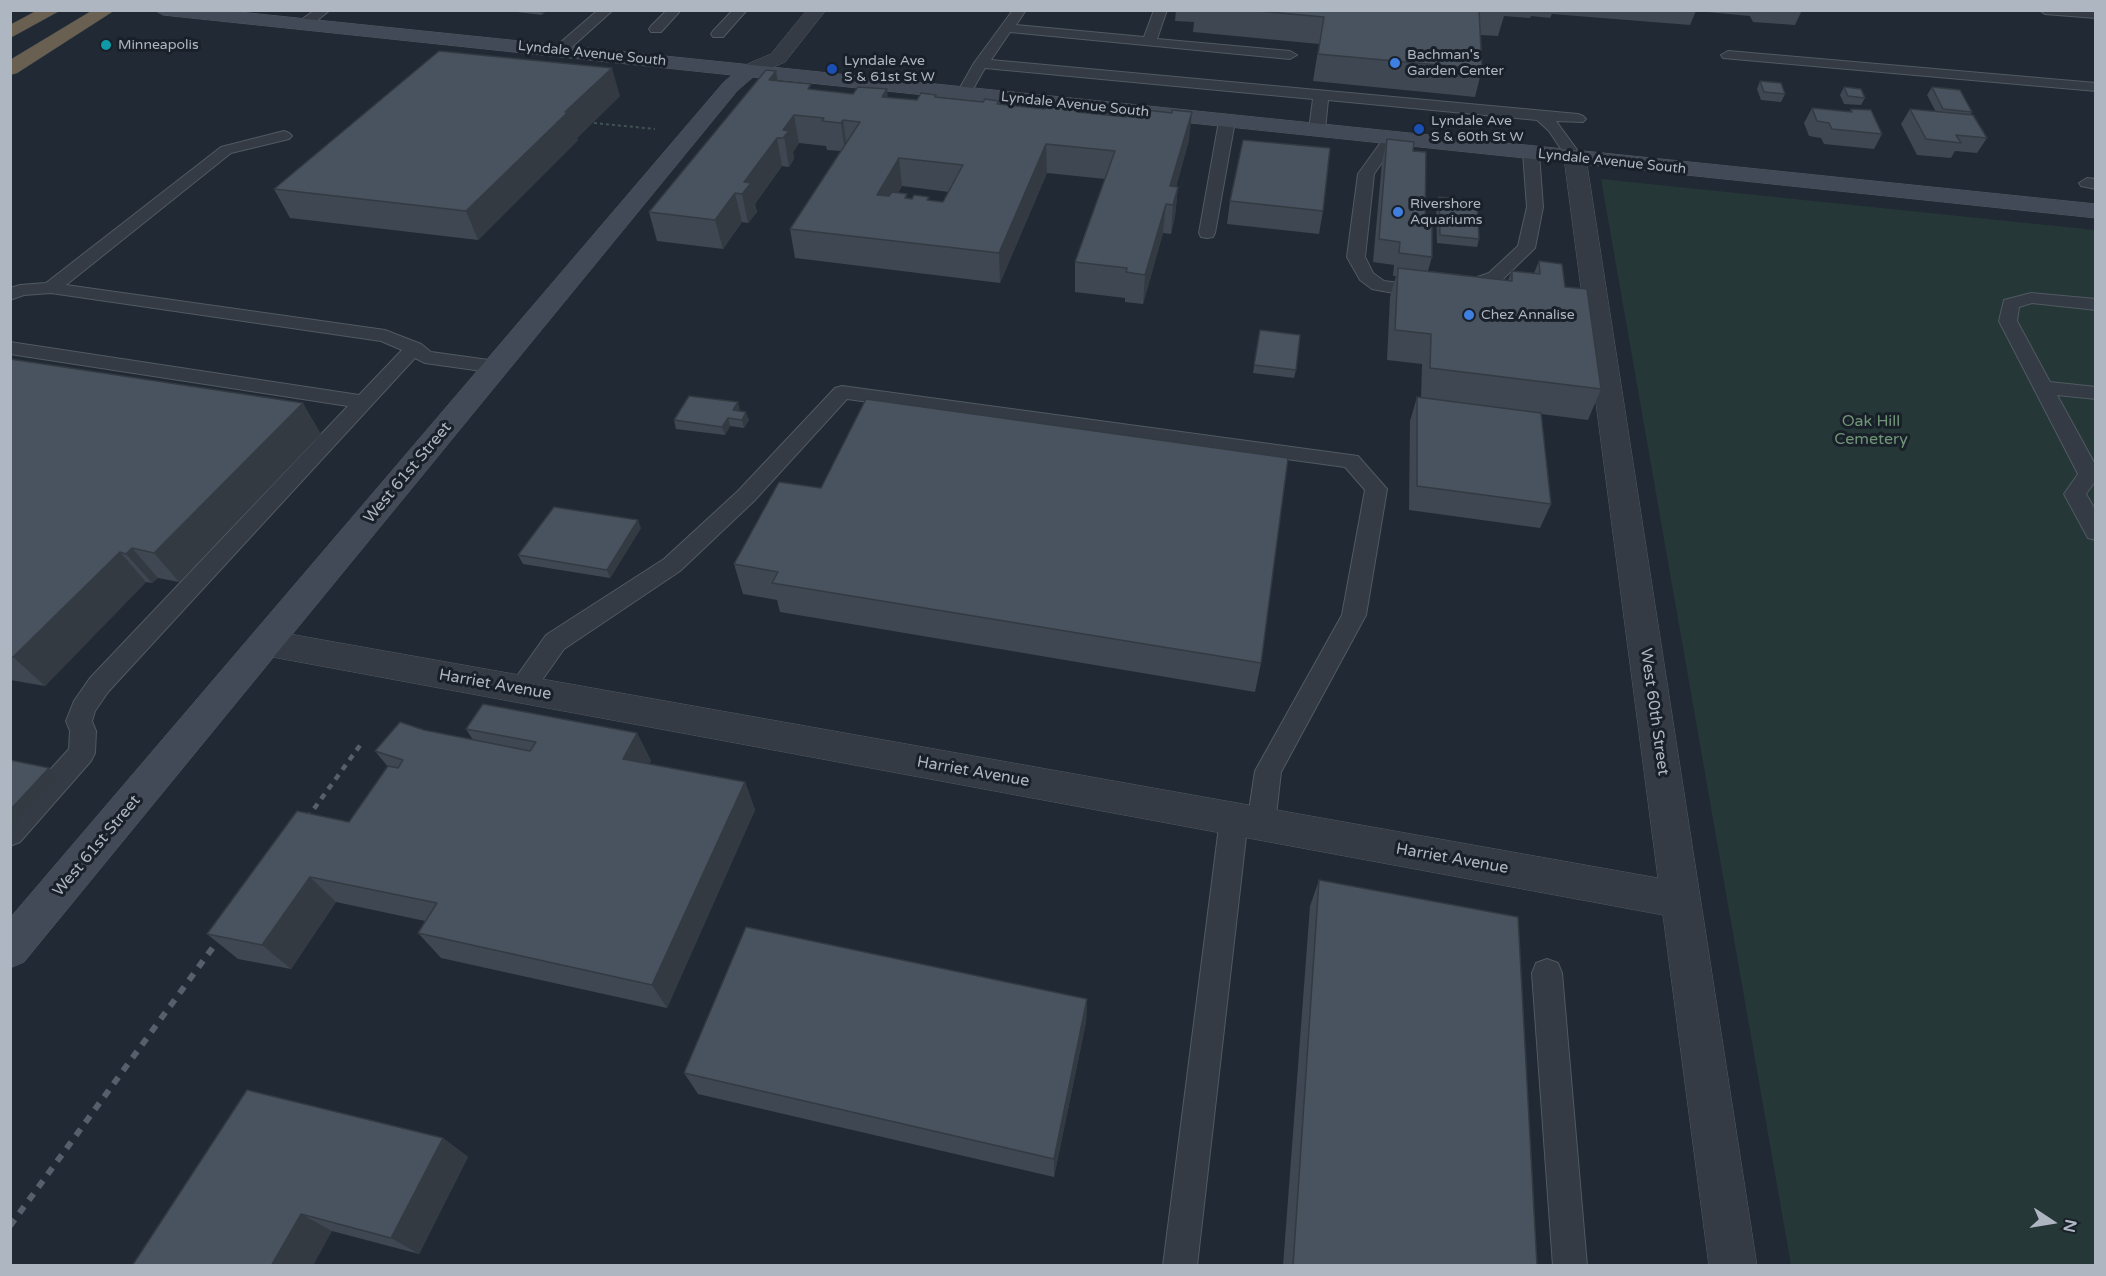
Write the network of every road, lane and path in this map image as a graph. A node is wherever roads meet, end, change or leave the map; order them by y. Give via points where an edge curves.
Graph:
1 (52, 10) edge
2 (106, 10) edge
3 (163, 10) edge
4 (324, 10) edge
5 (607, 10) edge
6 (675, 10) edge
7 (741, 10) edge
8 (817, 10) edge
9 (1161, 10) edge
10 (2045, 10) edge
11 (1016, 11) edge
12 (2096, 15) edge
13 (303, 25) junction
14 (1006, 28) junction
15 (656, 29) dead end
16 (10, 33) edge
17 (718, 34) dead end
18 (1149, 42) junction
19 (559, 51) junction
20 (1728, 55) dead end
21 (1290, 56) dead end
22 (981, 63) junction
23 (10, 69) edge
24 (750, 70) junction
25 (2096, 87) edge
26 (964, 93) junction
27 (1321, 95) junction
28 (1543, 118) junction
29 (1578, 119) dead end
30 (1227, 121) junction
31 (594, 123) edge
32 (665, 130) dead end
33 (1317, 130) junction
34 (284, 136) dead end
35 (1391, 138) junction
36 (1531, 153) junction
37 (1575, 158) junction
38 (2096, 211) edge
39 (1207, 232) dead end
40 (51, 288) junction
41 (10, 295) edge
42 (2096, 305) edge
43 (10, 348) edge
44 (414, 348) junction
45 (496, 367) junction
46 (2043, 387) junction
47 (2096, 393) edge
48 (364, 402) junction
49 (2096, 532) edge
50 (267, 643) junction
51 (521, 690) junction
52 (1247, 822) junction
53 (10, 834) edge
54 (1680, 900) junction
55 (15, 938) edge
56 (1547, 973) dead end
57 (1179, 1266) edge
58 (1570, 1266) edge
59 (1733, 1266) edge

1 - 16 highway
2 - 23 highway
3 - 13 main road, Lyndale Avenue South
4 - 13 lane
5 - 19 lane
6 - 15 lane
7 - 17 lane
8 - 24 street, West 61st Street via 778,58
9 - 18 lane
10 - 12 lane
11 - 14 lane
13 - 19 main road, Lyndale Avenue South
14 - 18 lane
14 - 22 lane
18 - 21 lane
19 - 24 main road, Lyndale Avenue South
20 - 25 lane
22 - 26 lane
22 - 27 lane
24 - 26 main road, Lyndale Avenue South
24 - 45 main road, West 61st Street via 730,87
26 - 30 main road, Lyndale Avenue South
27 - 28 lane
27 - 33 lane
28 - 29 lane
28 - 37 lane
30 - 33 main road, Lyndale Avenue South
30 - 39 lane
31 - 32 path
33 - 35 main road, Lyndale Avenue South
34 - 40 lane via 226,150
35 - 36 main road, Lyndale Avenue South
35 - 36 lane via 1366,174 1356,257 1366,276 1378,285 1410,291 1468,288 1495,277 1526,248 1535,207
36 - 37 main road, Lyndale Avenue South
37 - 38 main road, Lyndale Avenue South
37 - 54 street, West 60th Street
40 - 41 lane via 20,290
40 - 44 lane via 385,336
42 - 46 lane via 2031,298 2010,304 2008,321
43 - 48 lane
44 - 45 lane via 425,357
44 - 48 lane
45 - 50 main road, West 61st Street
46 - 47 lane
46 - 49 lane via 2089,474 2075,494
48 - 53 lane via 99,685 79,721 83,731 82,753
50 - 51 street, Harriet Avenue
50 - 55 main road, West 61st Street
51 - 52 street, Harriet Avenue
51 - 52 lane via 555,642 672,565 746,496 842,392 1351,461 1376,489 1354,615 1268,771
52 - 54 street, Harriet Avenue
52 - 57 lane
54 - 59 street, West 60th Street
56 - 58 lane

